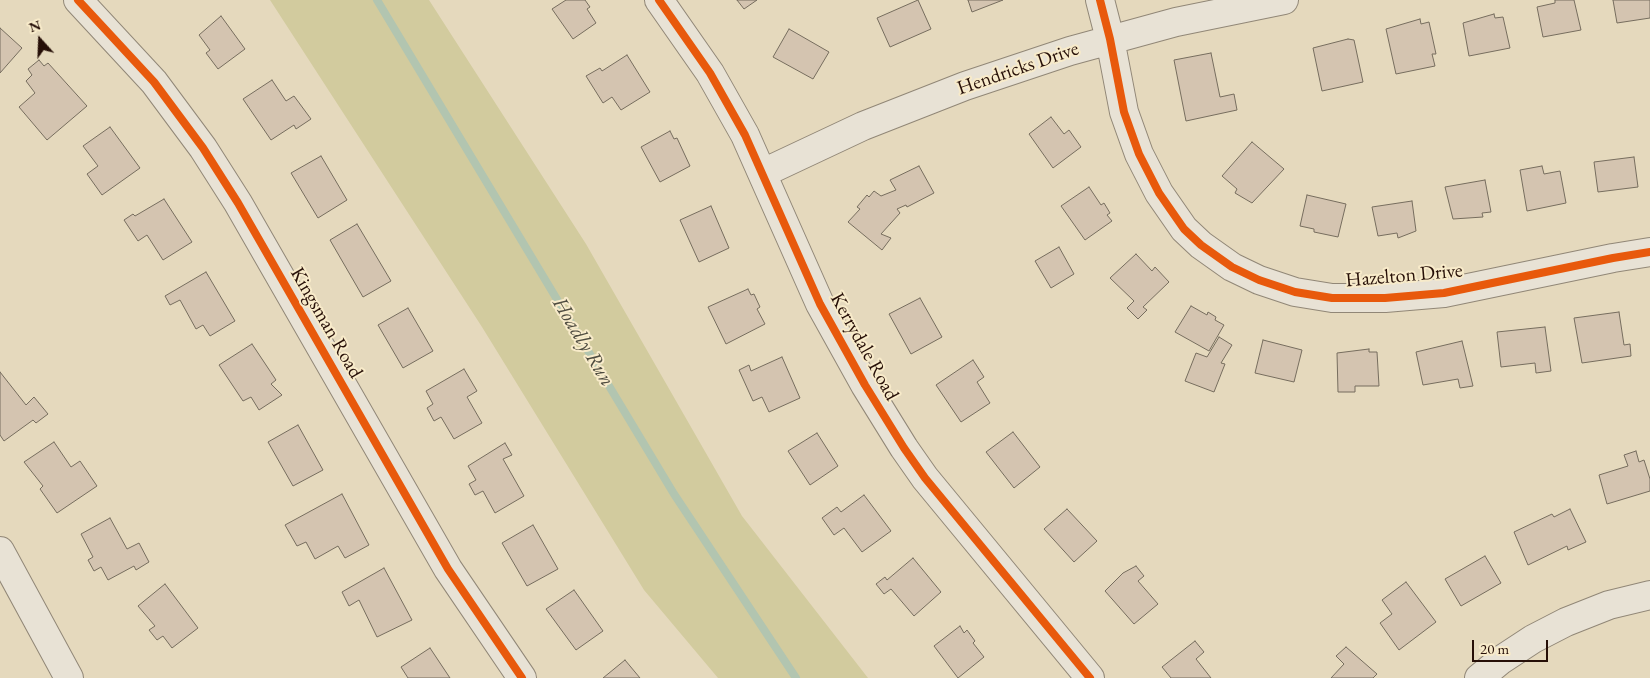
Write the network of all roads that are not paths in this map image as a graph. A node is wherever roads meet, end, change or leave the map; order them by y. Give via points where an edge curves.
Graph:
1 (78, 0) edge
2 (659, 0) edge
3 (1100, 0) edge
4 (1284, 0) edge
5 (1110, 39) junction
6 (763, 173) junction
7 (1650, 252) edge
8 (0, 551) edge
9 (1650, 595) edge
10 (69, 678) edge
11 (522, 678) edge
12 (1090, 678) edge
13 (1479, 678) edge

1 - 11 street, Kingsman Road via 154,82 202,148 238,203 448,569
2 - 6 street, Kerrydale Road via 710,73
3 - 5 street, Hazelton Drive
4 - 5 street, Hendricks Drive
5 - 6 street, Hendricks Drive via 965,86 863,126
5 - 7 street, Hazelton Drive via 1124,112 1139,154 1159,193 1184,229 1201,245 1232,267 1259,280 1295,292 1332,298 1385,298 1444,293
6 - 12 street, Kerrydale Road via 820,304 904,448 925,478
8 - 10 street
9 - 13 street via 1609,605 1566,622 1532,639

